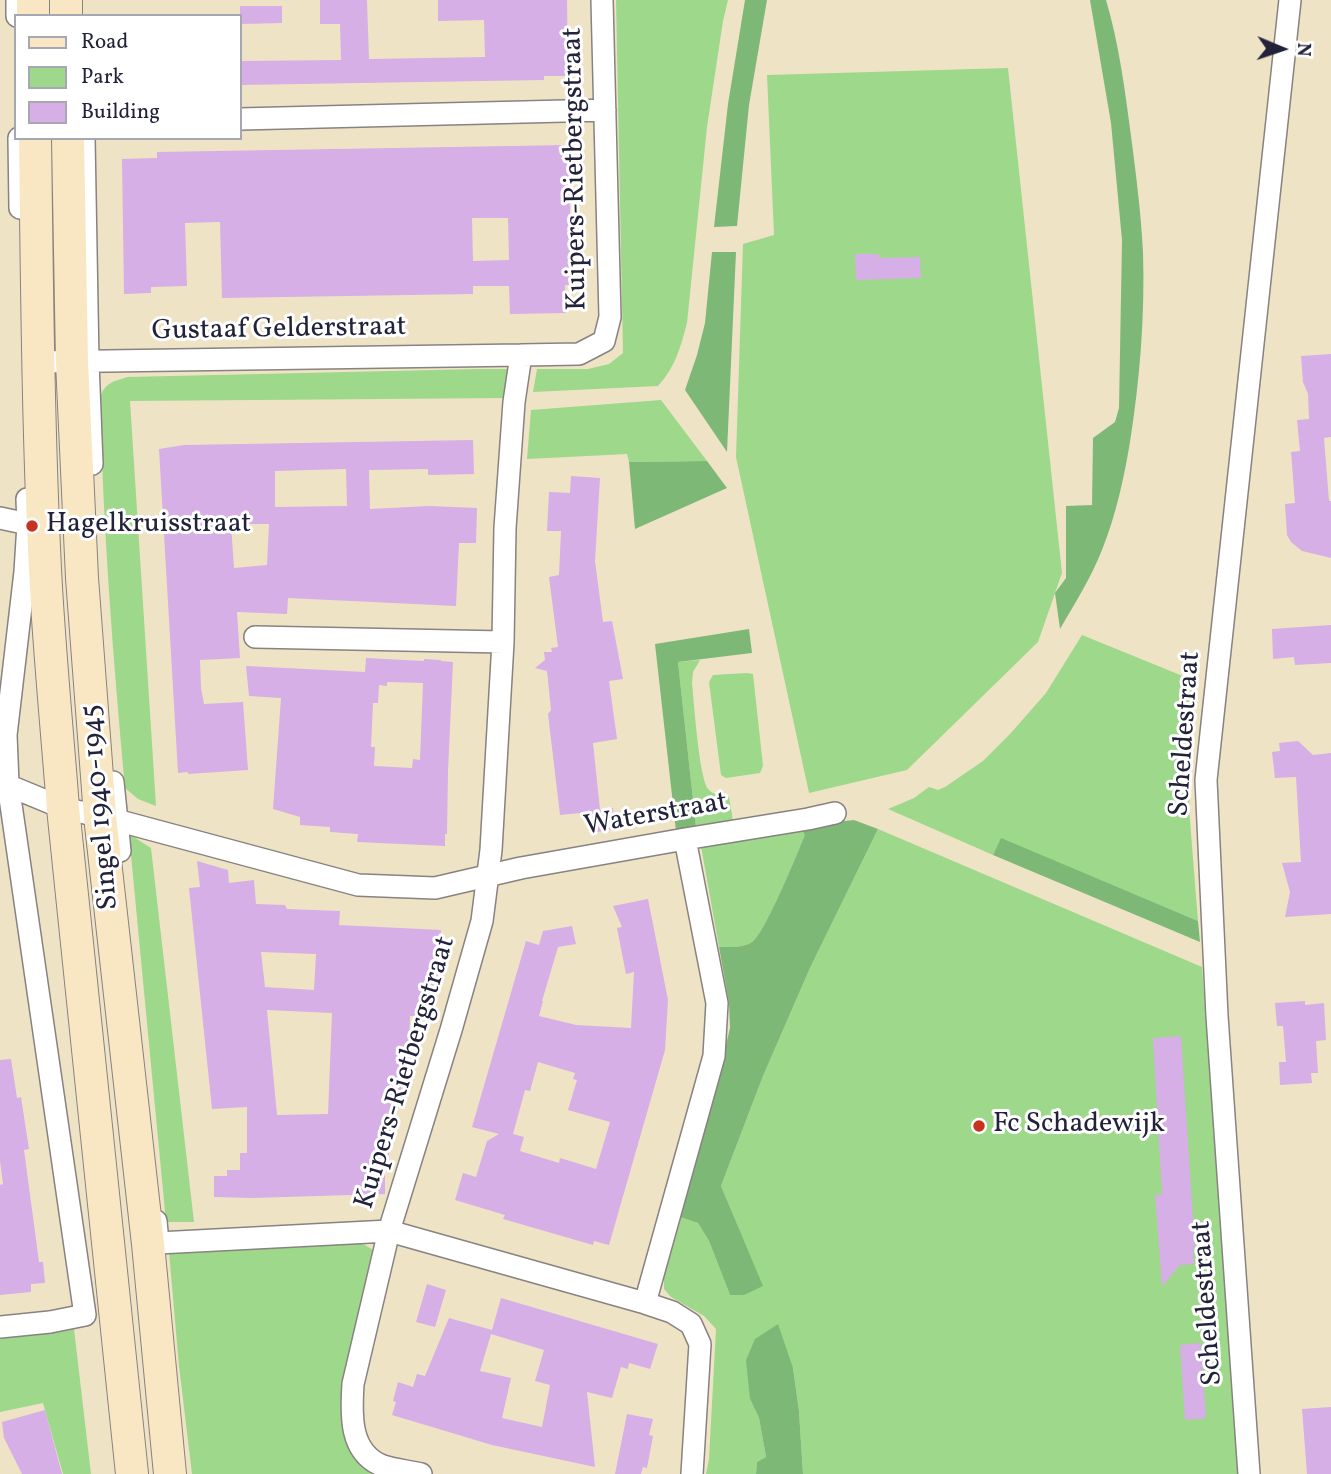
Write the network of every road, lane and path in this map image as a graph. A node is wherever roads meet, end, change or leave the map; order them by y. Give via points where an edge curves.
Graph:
1 (602, 0) edge
2 (1290, 0) edge
3 (605, 110) junction
4 (242, 119) edge
5 (19, 140) edge
6 (35, 140) edge
7 (68, 140) edge
8 (84, 140) edge
9 (521, 355) junction
10 (38, 362) junction
11 (80, 362) junction
12 (0, 518) edge
13 (27, 524) junction
14 (255, 637) dead end
15 (503, 642) junction
16 (4, 783) edge
17 (63, 808) junction
18 (835, 813) dead end
19 (108, 818) junction
20 (685, 839) junction
21 (487, 877) junction
22 (389, 1231) junction
23 (645, 1303) junction
24 (0, 1327) edge
25 (132, 1474) edge
26 (170, 1474) edge
27 (421, 1474) edge
28 (692, 1474) edge
29 (1248, 1474) edge

1 - 3 street, Kuipers-Rietbergstraat
2 - 29 street, Scheldestraat via 1206,780
3 - 4 street
3 - 9 street, Kuipers-Rietbergstraat via 610,317 604,341 579,354
5 - 13 street
6 - 10 main road, Singel 1940-1945
7 - 11 main road, Singel 1940-1945
8 - 11 street, Singel 1940-1945
9 - 11 street, Gustaaf Gelderstraat
9 - 15 street, Kuipers-Rietbergstraat via 505,528
10 - 11 street, Gustaaf Gelderstraat
10 - 17 main road, Singel 1940-1945 via 45,570
11 - 19 main road, Singel 1940-1945 via 82,579
12 - 13 street
13 - 16 street
14 - 15 street
15 - 21 street, Kuipers-Rietbergstraat
16 - 17 street
16 - 24 street via 85,1315
17 - 19 street
17 - 25 main road, Singel 1940-1945
18 - 20 street, Waterstraat
19 - 21 street via 358,885 435,888
19 - 22 street, Singel 1940-1945 via 158,1243
19 - 26 main road, Singel 1940-1945
20 - 21 street, Waterstraat
20 - 23 street via 716,1003 714,1056
21 - 22 street, Kuipers-Rietbergstraat via 482,922
22 - 23 street
22 - 27 street, Kuipers-Rietbergstraat via 354,1384 354,1432 364,1452 382,1465
23 - 28 street via 691,1324 700,1344

